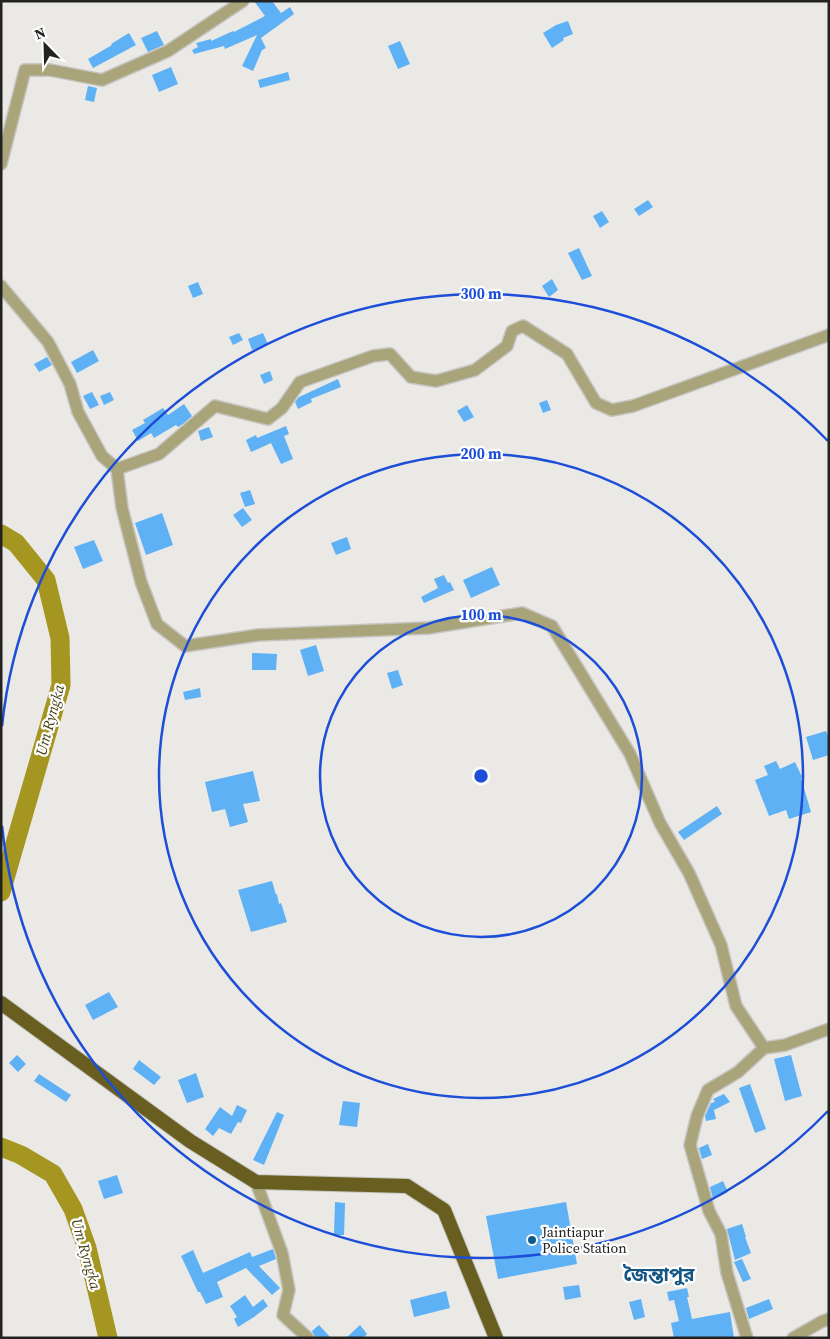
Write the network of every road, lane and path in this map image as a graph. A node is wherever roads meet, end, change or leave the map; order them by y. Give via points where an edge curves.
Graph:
1 (243, 1) edge
2 (1, 164) edge
3 (1, 286) edge
4 (829, 335) edge
5 (117, 469) junction
6 (1, 1003) edge
7 (829, 1029) edge
8 (764, 1048) junction
9 (256, 1182) junction
10 (829, 1319) edge
11 (308, 1338) edge
12 (496, 1338) edge
13 (747, 1338) edge
14 (792, 1338) edge

1 - 2 street via 168,51 102,80 50,70 25,70
3 - 5 street via 48,342 70,384 78,412 102,456
4 - 5 street via 633,406 612,410 596,403 567,354 523,326 512,331 507,346 475,370 436,381 411,377 390,354 373,356 300,382 282,408 268,420 215,406 159,454
5 - 8 street via 122,508 141,582 157,624 185,646 258,635 428,628 522,613 552,626 630,754 660,823 690,873 721,945 736,1006
6 - 9 highway via 190,1141
7 - 8 street via 785,1045
8 - 13 street via 738,1072 708,1090 697,1116 690,1146 709,1211 721,1234 727,1273
9 - 11 street via 282,1253 289,1290 283,1315
9 - 12 highway via 406,1186 444,1210
10 - 14 street

